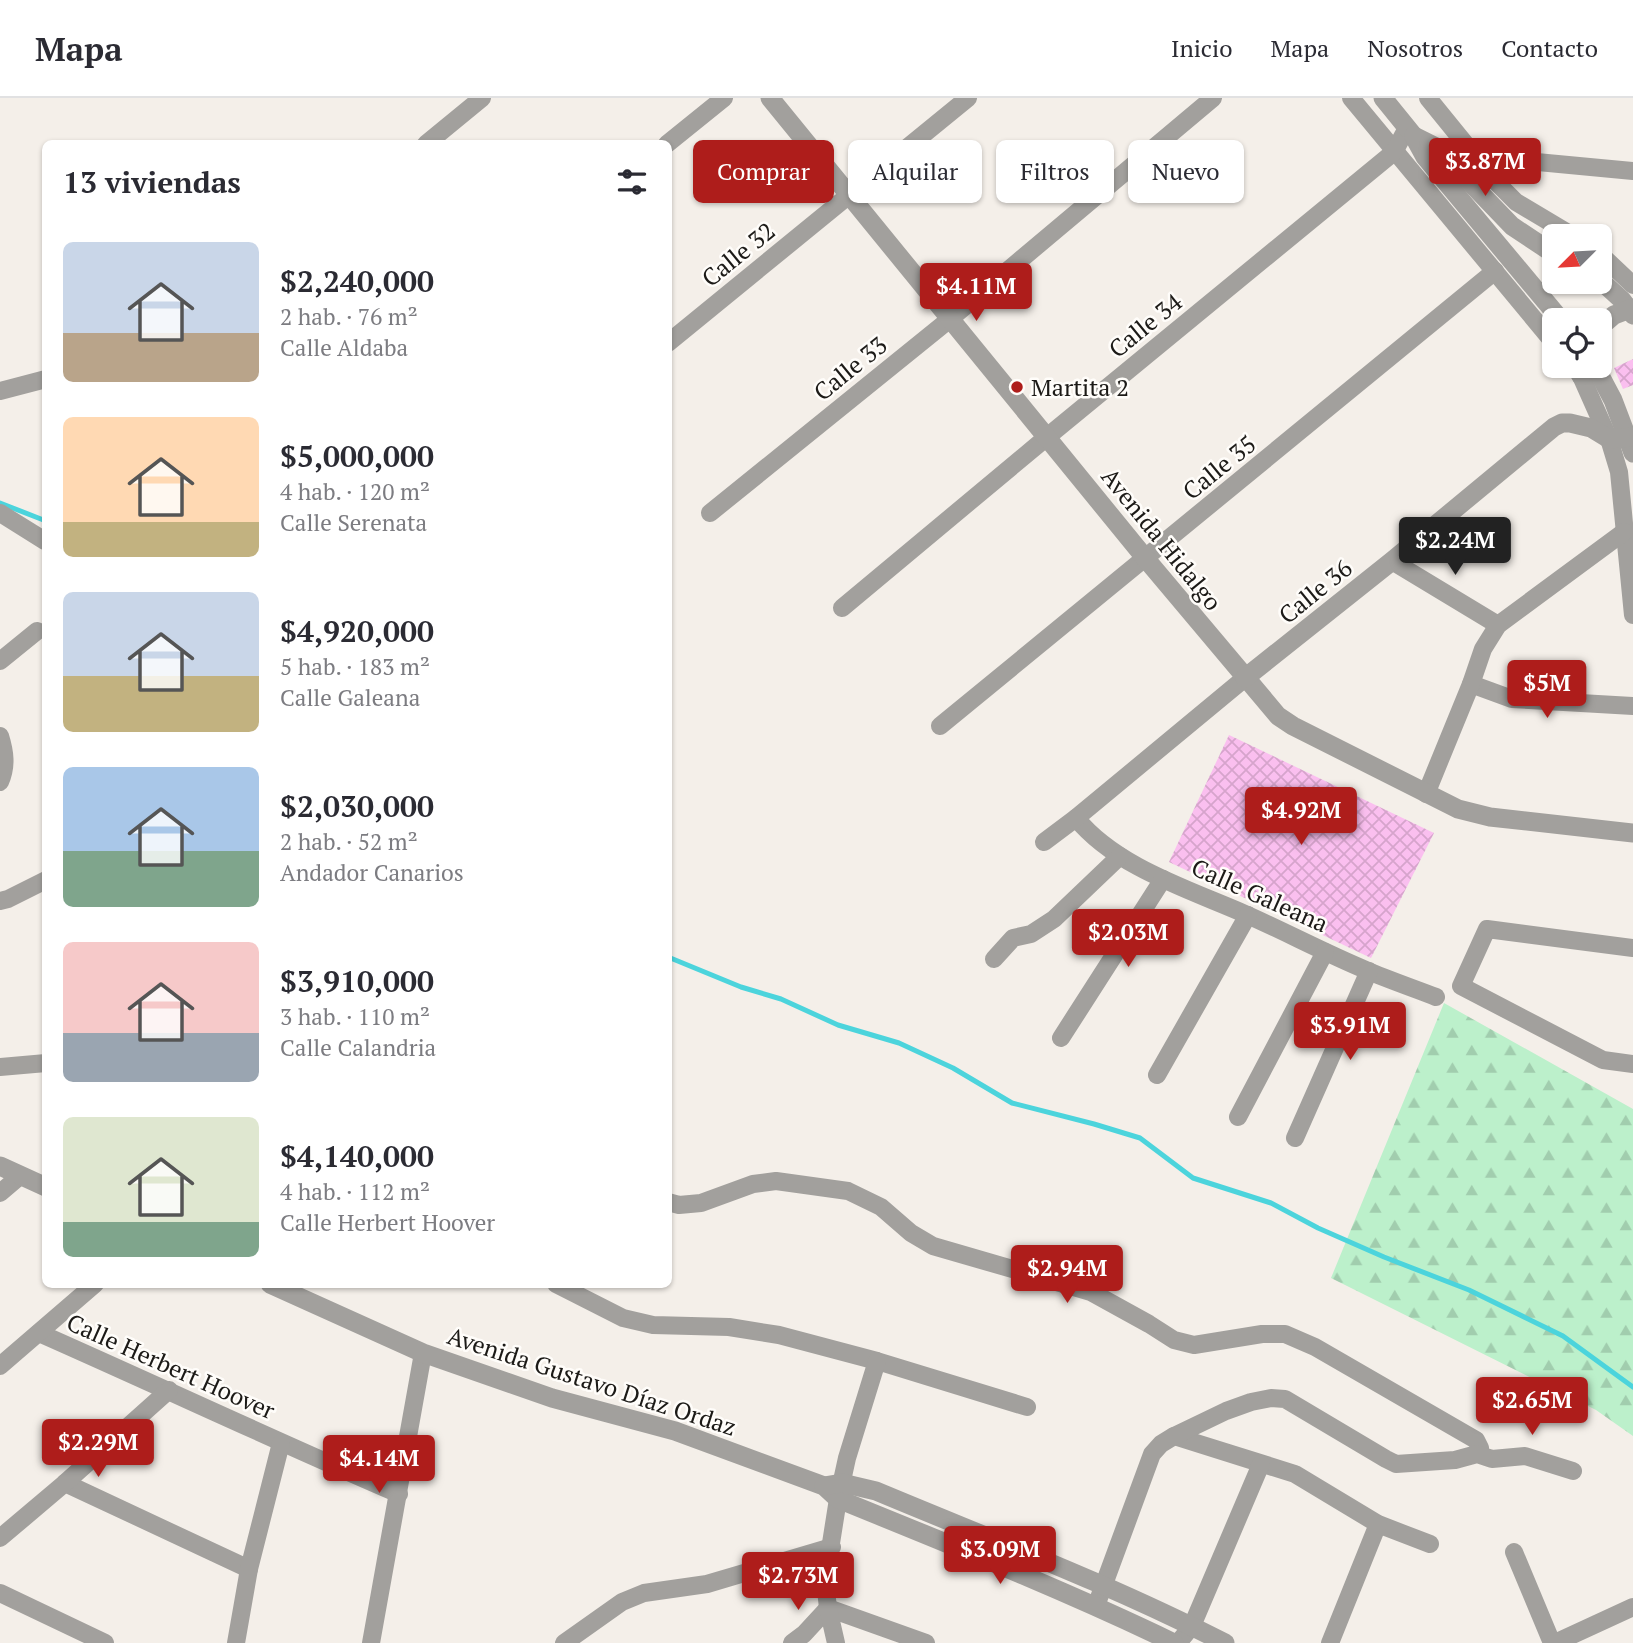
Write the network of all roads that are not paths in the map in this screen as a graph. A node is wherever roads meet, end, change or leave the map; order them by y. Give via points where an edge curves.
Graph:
1 (482, 98) edge
2 (724, 98) edge
3 (770, 98) edge
4 (968, 98) edge
5 (1213, 98) edge
6 (1351, 98) edge
7 (1383, 98) edge
8 (1428, 98) edge
9 (1410, 131) junction
10 (431, 140) edge
11 (672, 140) edge
12 (916, 140) edge
13 (1394, 152) junction
14 (1474, 156) junction
15 (1633, 171) edge
16 (848, 194) edge
17 (848, 196) edge
18 (856, 203) edge
19 (1553, 224) edge
20 (1542, 246) edge
21 (1612, 265) edge
22 (1495, 271) junction
23 (1633, 285) edge
24 (1612, 290) edge
25 (1551, 308) edge
26 (1632, 310) edge
27 (1612, 317) edge
28 (950, 319) junction
29 (1542, 328) edge
30 (672, 339) edge
31 (1592, 378) edge
32 (42, 380) edge
33 (0, 391) edge
34 (1047, 437) junction
35 (1626, 442) edge
36 (0, 513) edge
37 (710, 513) dead end
38 (1624, 532) junction
39 (42, 539) edge
40 (1146, 559) junction
41 (1392, 561) junction
42 (842, 608) dead end
43 (1633, 615) edge
44 (1498, 625) junction
45 (37, 631) dead end
46 (0, 661) edge
47 (1245, 678) junction
48 (1471, 684) junction
49 (1633, 706) edge
50 (940, 726) dead end
51 (0, 736) edge
52 (0, 782) edge
53 (1426, 794) junction
54 (1076, 818) junction
55 (1633, 833) edge
56 (1044, 842) dead end
57 (1120, 856) junction
58 (1163, 879) junction
59 (42, 882) edge
60 (0, 901) edge
61 (1248, 915) junction
62 (1633, 948) edge
63 (1325, 952) junction
64 (994, 959) dead end
65 (1369, 971) junction
66 (1436, 997) dead end
67 (1061, 1038) dead end
68 (42, 1063) edge
69 (1633, 1064) edge
70 (0, 1067) edge
71 (1157, 1075) dead end
72 (1238, 1118) dead end
73 (1295, 1138) dead end
74 (0, 1166) edge
75 (20, 1176) junction
76 (42, 1184) edge
77 (0, 1193) edge
78 (672, 1203) edge
79 (90, 1288) edge
80 (279, 1288) edge
81 (564, 1288) edge
82 (39, 1333) junction
83 (423, 1353) junction
84 (877, 1362) junction
85 (0, 1366) edge
86 (169, 1390) junction
87 (1027, 1407) dead end
88 (1174, 1436) junction
89 (281, 1443) junction
90 (1477, 1454) junction
91 (1261, 1464) junction
92 (1573, 1471) dead end
93 (65, 1483) junction
94 (835, 1490) junction
95 (399, 1494) junction
96 (1378, 1524) junction
97 (0, 1538) edge
98 (1430, 1544) dead end
99 (832, 1547) junction
100 (1514, 1552) dead end
101 (249, 1569) junction
102 (1103, 1586) junction
103 (0, 1593) edge
104 (1096, 1606) junction
105 (1633, 1607) edge
106 (828, 1608) junction
107 (1192, 1626) junction
108 (105, 1643) edge
109 (236, 1643) edge
110 (371, 1643) edge
111 (564, 1643) edge
112 (792, 1643) edge
113 (836, 1643) edge
114 (926, 1643) edge
115 (1176, 1643) edge
116 (1225, 1643) edge
117 (1330, 1643) edge
118 (1554, 1643) edge

1 - 10 street
2 - 11 street
3 - 16 street, Avenida Hidalgo
4 - 12 street, Calle 32
5 - 28 street, Calle 33
6 - 13 street
7 - 9 street
8 - 14 street
9 - 13 street, Calle 34
9 - 20 street via 1436,148 1512,226
9 - 25 street via 1425,157
13 - 22 street
13 - 34 street, Calle 34
14 - 15 street
14 - 19 street via 1516,202
17 - 30 street, Calle 32
18 - 28 street, Avenida Hidalgo
21 - 23 street
22 - 29 street
22 - 40 street, Calle 35
24 - 26 street
26 - 27 street
28 - 34 street, Avenida Hidalgo
28 - 37 street, Calle 33
31 - 35 street via 1613,400
32 - 33 street
34 - 40 street, Avenida Hidalgo
34 - 42 street, Calle 34
35 - 38 street via 1619,472
35 - 41 street, Calle 36 via 1580,425 1554,427
36 - 39 street
38 - 43 street
38 - 44 street
40 - 47 street, Avenida Hidalgo
40 - 50 street, Calle 35
41 - 44 street
41 - 47 street, Calle 36
44 - 48 street via 1483,649
45 - 46 street
47 - 53 street, Avenida Hidalgo via 1278,716 1293,726
47 - 54 street, Calle 36
48 - 49 street via 1512,699
48 - 53 street
51 - 52 street via 5,753
53 - 55 street, Avenida Hidalgo via 1490,817
54 - 56 street, Calle 36
54 - 57 street, Calle Galeana
57 - 58 street, Calle Galeana
57 - 64 street via 1054,919 1031,934 1013,938
58 - 61 street, Calle Galeana
58 - 67 street
59 - 60 street
61 - 63 street, Calle Galeana
61 - 71 street
62 - 69 street via 1487,929 1461,986 1603,1060
63 - 65 street, Calle Galeana
63 - 72 street
65 - 66 street, Calle Galeana
65 - 73 street
68 - 70 street
74 - 75 street
75 - 76 street
75 - 77 street
78 - 90 street via 701,1203 753,1184 776,1181 848,1191 881,1207 933,1246 1091,1292 1174,1340 1194,1345 1262,1334 1295,1338 1476,1440
79 - 82 street
80 - 83 street, Avenida Gustavo Díaz Ordaz
81 - 84 street via 623,1318 643,1323 767,1333
82 - 85 street
82 - 86 street, Calle Herbert Hoover
83 - 94 street, Avenida Gustavo Díaz Ordaz via 552,1398 675,1431
83 - 95 street
84 - 87 street
84 - 94 street
86 - 89 street, Calle Herbert Hoover
86 - 93 street
88 - 90 street via 1226,1411 1270,1398 1285,1399 1395,1464
88 - 91 street
88 - 102 street via 1152,1454
89 - 95 street, Calle Herbert Hoover
89 - 101 street
90 - 92 street via 1492,1459 1525,1455
91 - 96 street via 1295,1475
91 - 107 street
93 - 97 street
93 - 101 street
94 - 99 street
94 - 102 street, Avenida Gustavo Díaz Ordaz via 876,1491
94 - 104 street, Avenida Gustavo Díaz Ordaz
95 - 110 street
96 - 98 street
96 - 117 street
99 - 106 street via 825,1581
99 - 111 street via 707,1584 644,1593 622,1602
100 - 118 street
101 - 109 street
102 - 104 street
102 - 107 street, Avenida Gustavo Díaz Ordaz
103 - 108 street
104 - 115 street, Avenida Gustavo Díaz Ordaz
105 - 118 street
106 - 112 street
106 - 113 street
106 - 114 street
107 - 115 street
107 - 116 street, Avenida Gustavo Díaz Ordaz

